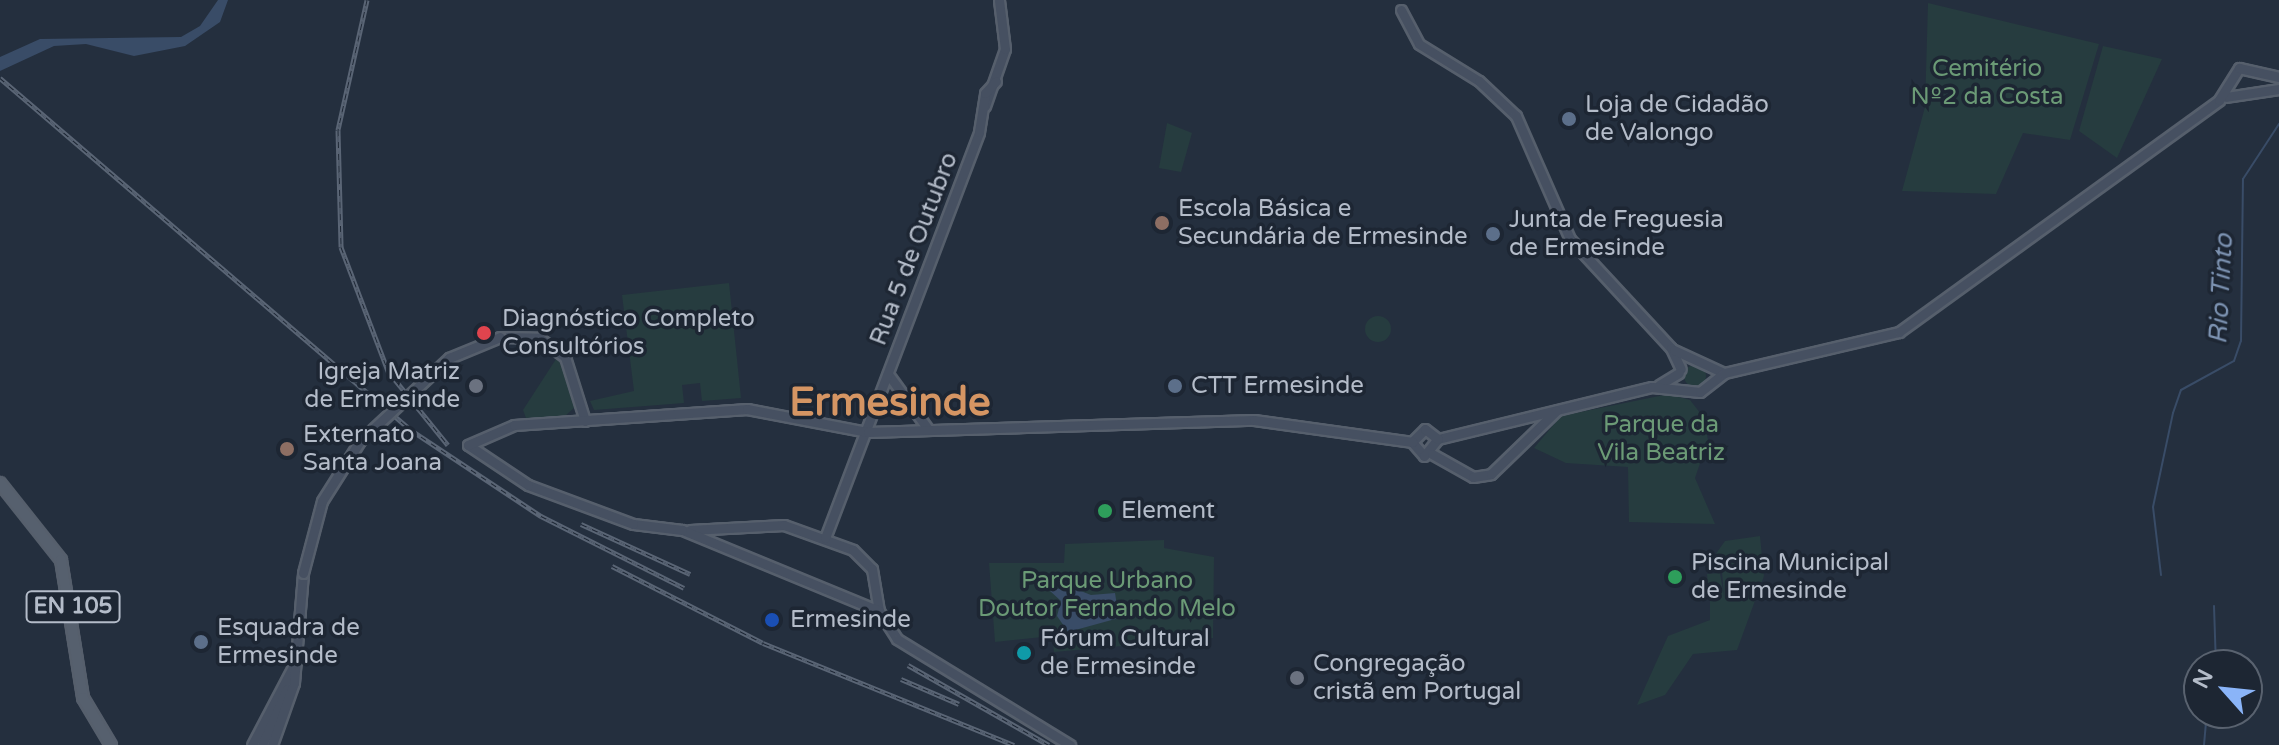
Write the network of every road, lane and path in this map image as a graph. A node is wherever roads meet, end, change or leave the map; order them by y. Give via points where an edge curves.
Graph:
1 (999, 0) edge
2 (1401, 10) dead end
3 (2254, 69) junction
4 (2279, 77) edge
5 (2234, 78) junction
6 (2249, 89) junction
7 (2279, 89) edge
8 (2219, 100) junction
9 (1671, 348) junction
10 (1697, 360) junction
11 (1680, 371) junction
12 (888, 374) junction
13 (1710, 375) junction
14 (1652, 387) junction
15 (1685, 390) junction
16 (1556, 411) junction
17 (585, 421) junction
18 (928, 429) junction
19 (868, 432) junction
20 (1438, 439) junction
21 (1412, 442) junction
22 (1432, 454) junction
23 (0, 483) edge
24 (717, 528) junction
25 (682, 530) junction
26 (825, 538) junction
27 (714, 542) junction
28 (879, 611) junction
29 (295, 662) junction
30 (111, 745) edge
31 (252, 745) edge
32 (262, 745) edge
33 (272, 745) edge
34 (1070, 745) edge

1 - 12 main road, Rua 5 de Outubro via 1005,49 996,81
2 - 9 main road via 1419,44 1479,81 1516,116 1570,239
3 - 4 main road
3 - 5 main road via 2239,68
3 - 6 main road
5 - 6 main road
5 - 8 main road
6 - 7 main road
6 - 8 main road
8 - 13 main road via 1899,332
9 - 10 main road
9 - 11 main road
10 - 11 main road
10 - 13 main road
11 - 14 main road
11 - 15 main road
12 - 18 main road
12 - 19 main road, Rua 5 de Outubro
13 - 15 main road via 1700,392
14 - 15 main road
14 - 16 main road
16 - 20 main road
16 - 22 main road via 1491,474 1473,477
17 - 19 main road via 747,409
17 - 25 main road via 509,426 468,445 528,485 633,524
17 - 29 main road, bridge via 580,385 565,357 539,338 500,337 449,358 360,441 322,501 303,573
18 - 19 main road
18 - 21 main road via 1254,420
19 - 26 main road, Rua 5 de Outubro
20 - 21 main road via 1425,429
20 - 22 main road
21 - 22 main road via 1420,455
23 - 30 main road, EN 105 via 61,560 83,698
24 - 25 main road
24 - 26 main road via 763,523
24 - 27 main road
25 - 27 main road
26 - 28 main road via 853,550 872,569
27 - 28 main road
28 - 34 main road via 903,643
29 - 31 main road
29 - 32 main road
29 - 33 main road

